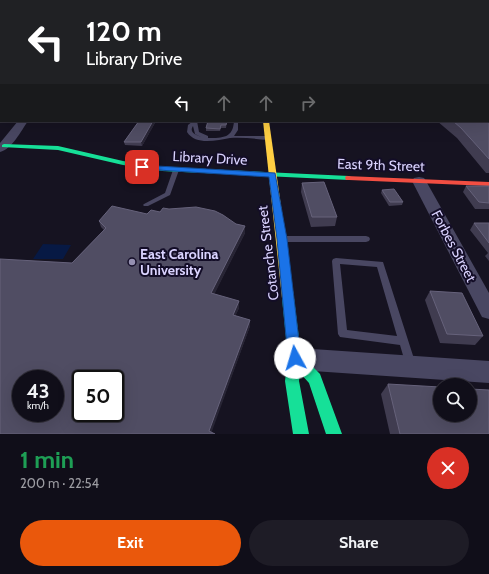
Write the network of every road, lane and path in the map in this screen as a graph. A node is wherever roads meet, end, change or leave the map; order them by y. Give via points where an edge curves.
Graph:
1 (22, 122) edge
2 (195, 122) edge
3 (232, 122) edge
4 (236, 122) edge
5 (266, 122) edge
6 (231, 137) junction
7 (268, 138) junction
8 (2, 148) edge
9 (176, 170) junction
10 (272, 175) junction
11 (419, 181) junction
12 (489, 184) edge
13 (146, 205) dead end
14 (282, 239) junction
15 (366, 239) dead end
16 (489, 311) edge
17 (404, 340) junction
18 (295, 358) junction
19 (412, 367) junction
20 (489, 372) edge
21 (301, 434) edge
22 (334, 434) edge

1 - 8 street
2 - 3 lane via 197,133 206,137 223,136 230,132
2 - 6 lane via 190,125 189,131 197,138
4 - 6 lane
5 - 7 street, Cotanche Street
6 - 7 lane
7 - 10 street, Cotanche Street
8 - 9 street, Library Drive via 58,148 136,166
9 - 10 street, Library Drive
9 - 13 lane via 168,194
10 - 11 street, East 9th Street
10 - 14 street, Cotanche Street
11 - 12 street, East 9th Street
11 - 16 street, Forbes Street
14 - 15 lane
14 - 18 street, Cotanche Street
17 - 17 lane via 380,264 336,261 343,334
17 - 19 lane
18 - 19 street
18 - 21 street, Cotanche Street via 292,381
18 - 22 street via 315,379
19 - 20 street

